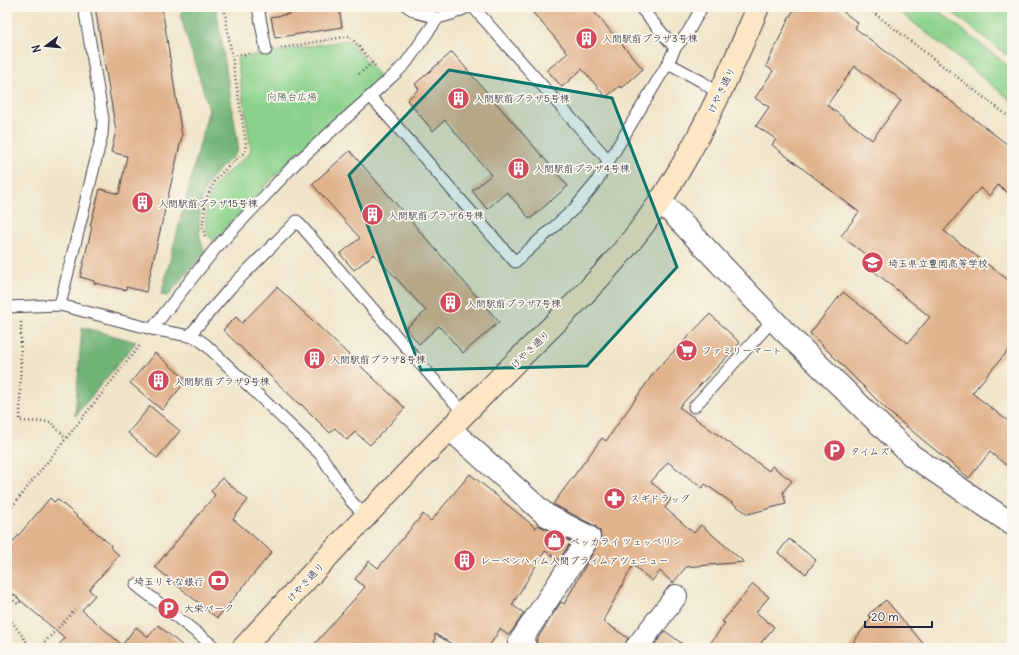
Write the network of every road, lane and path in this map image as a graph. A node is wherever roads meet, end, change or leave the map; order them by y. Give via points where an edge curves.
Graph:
1 (84, 7) edge
2 (224, 7) edge
3 (258, 7) edge
4 (408, 7) edge
5 (468, 7) edge
6 (473, 7) edge
7 (640, 7) edge
8 (702, 7) edge
9 (758, 7) edge
10 (866, 7) edge
11 (438, 18) junction
12 (675, 48) junction
13 (266, 50) junction
14 (232, 56) junction
15 (372, 63) junction
16 (668, 63) junction
17 (359, 74) dead end
18 (388, 82) junction
19 (719, 94) junction
20 (370, 97) junction
21 (1012, 119) edge
22 (609, 161) junction
23 (660, 200) junction
24 (215, 249) junction
25 (60, 305) junction
26 (7, 307) edge
27 (21, 320) dead end
28 (773, 320) junction
29 (152, 329) junction
30 (189, 336) junction
31 (694, 407) dead end
32 (466, 413) junction
33 (450, 429) junction
34 (66, 438) junction
35 (7, 513) edge
36 (365, 516) junction
37 (1012, 524) edge
38 (136, 585) dead end
39 (7, 596) edge
40 (676, 596) dead end
41 (21, 601) dead end
42 (75, 610) dead end
43 (7, 615) edge
44 (31, 648) edge
45 (39, 648) edge
46 (216, 648) edge
47 (243, 648) edge
48 (526, 648) edge
49 (636, 648) edge

1 - 25 lane via 103,119 102,134
2 - 14 path
3 - 13 lane
4 - 11 lane via 418,14
5 - 11 lane
6 - 22 lane
7 - 12 lane
8 - 12 lane via 688,32
9 - 19 street, けやき通り
10 - 21 path
11 - 18 lane via 406,63
12 - 16 lane
13 - 14 path
13 - 15 path via 350,36
14 - 24 path via 246,144 245,152 221,173 207,193 203,233 209,246
15 - 17 path
15 - 18 path
16 - 19 lane
16 - 22 lane
18 - 20 lane
19 - 23 street, けやき通り
20 - 22 lane via 515,262 574,209 595,184
20 - 24 lane via 295,164
23 - 28 street
23 - 32 street, けやき通り via 640,230 601,277
24 - 29 lane
25 - 26 lane
25 - 29 lane
27 - 34 path via 20,421 51,422
28 - 31 lane
28 - 37 street via 911,455
29 - 30 lane
29 - 34 path
30 - 32 lane via 230,287 297,221 449,397
30 - 36 lane via 206,344 320,454 351,501
32 - 33 street, けやき通り
33 - 36 street, けやき通り
33 - 48 street via 546,515 589,537 519,643
34 - 35 path
36 - 47 street, けやき通り
38 - 46 lane
39 - 41 path via 18,604
40 - 49 street
42 - 45 path
43 - 44 path

